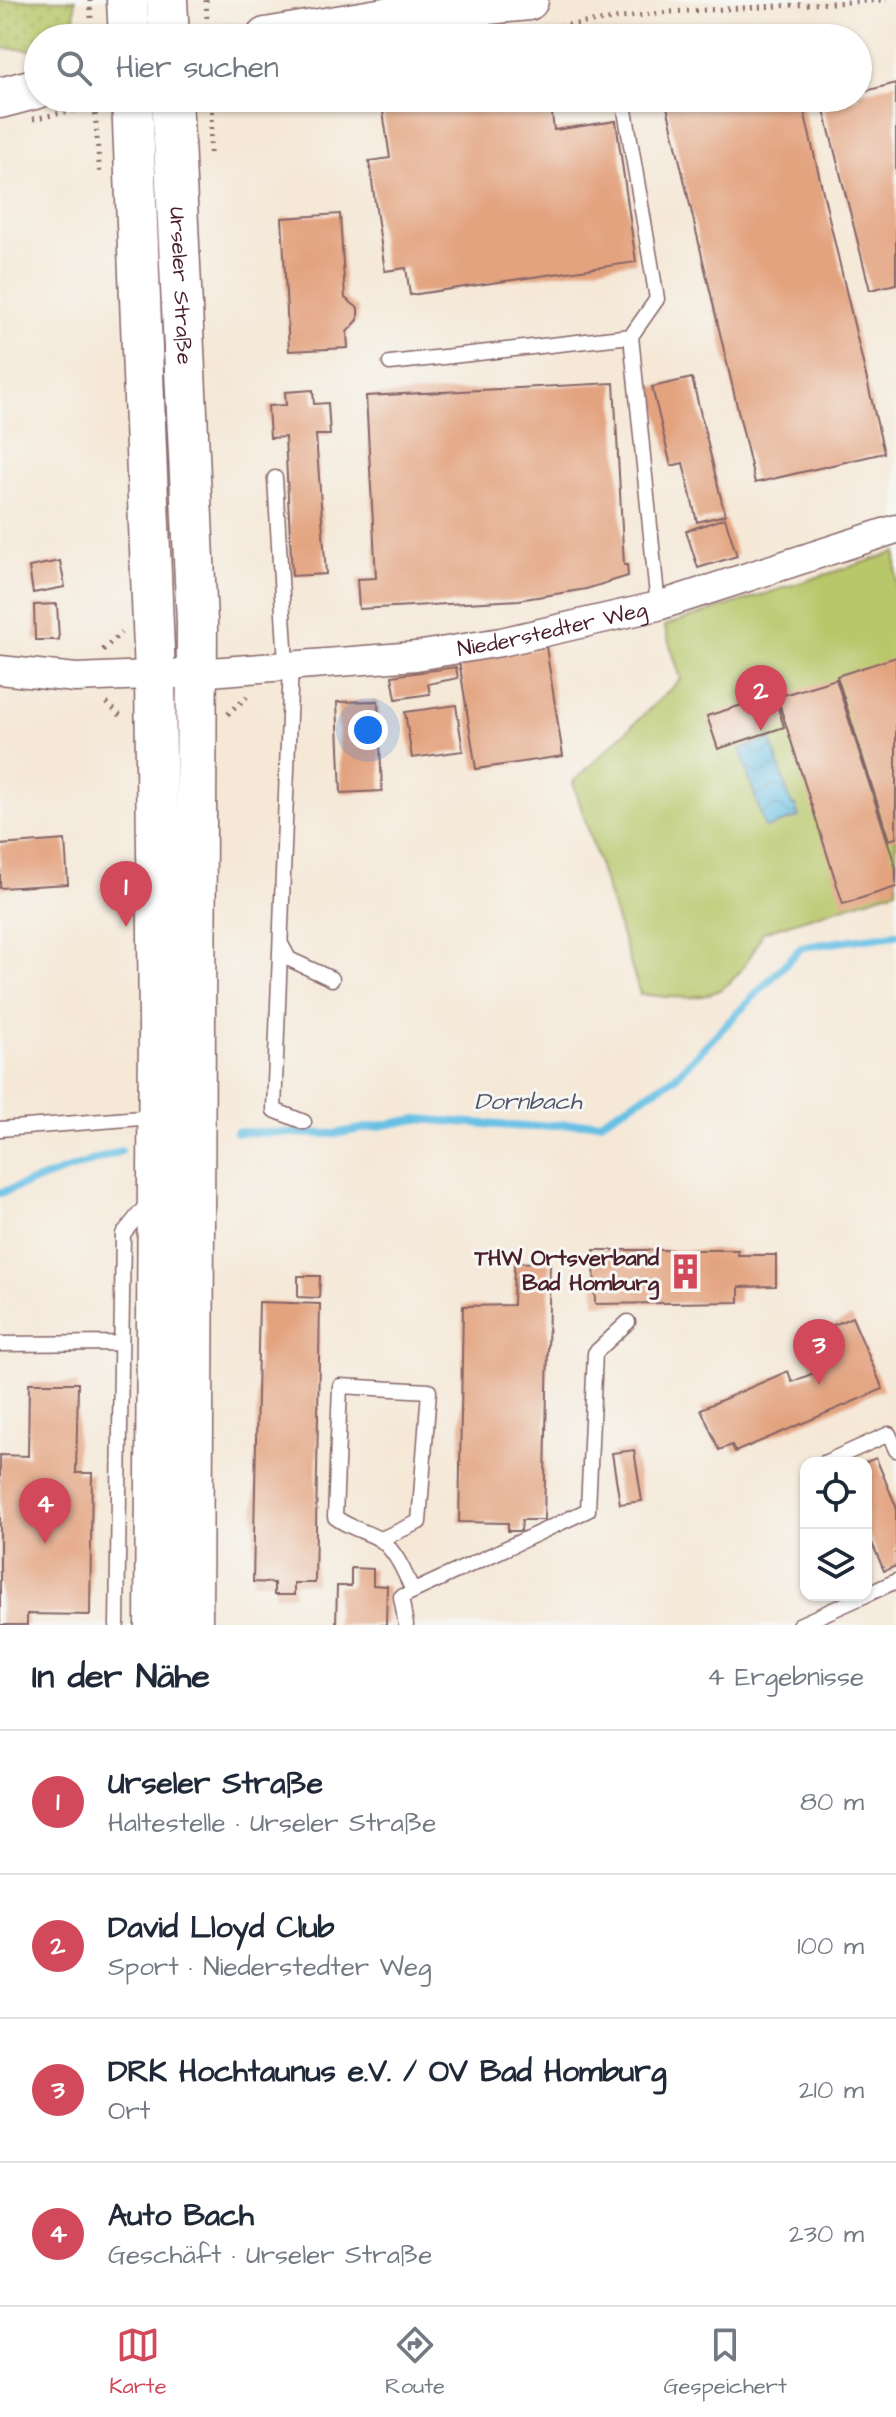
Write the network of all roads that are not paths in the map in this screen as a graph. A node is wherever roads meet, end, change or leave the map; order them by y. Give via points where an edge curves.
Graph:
1 (127, 0) edge
2 (167, 0) edge
3 (485, 2) edge
4 (440, 4) edge
5 (535, 14) edge
6 (128, 24) edge
7 (168, 24) edge
8 (338, 24) edge
9 (0, 98) edge
10 (24, 99) edge
11 (134, 112) edge
12 (173, 112) edge
13 (625, 112) edge
14 (631, 336) junction
15 (390, 363) dead end
16 (275, 478) dead end
17 (896, 529) edge
18 (658, 606) junction
19 (289, 664) junction
20 (0, 670) edge
21 (197, 673) junction
22 (155, 675) junction
23 (281, 943) junction
24 (332, 979) dead end
25 (159, 1116) junction
26 (304, 1122) dead end
27 (0, 1129) edge
28 (158, 1191) junction
29 (628, 1322) dead end
30 (121, 1343) junction
31 (0, 1344) edge
32 (896, 1450) edge
33 (837, 1457) edge
34 (381, 1539) junction
35 (896, 1581) edge
36 (413, 1591) junction
37 (872, 1592) edge
38 (852, 1601) edge
39 (117, 1625) edge
40 (155, 1625) edge
41 (192, 1625) edge
42 (406, 1625) edge
43 (799, 1625) edge

1 - 6 street
2 - 7 street
3 - 4 street
3 - 5 street
4 - 8 street
9 - 10 street
11 - 22 street, Urseler Straße
12 - 21 street, Urseler Straße
13 - 14 lane via 657,299
14 - 15 lane
14 - 18 lane
16 - 19 lane
17 - 18 street, Niederstedter Weg
18 - 19 street, Niederstedter Weg via 416,656
19 - 21 street, Niederstedter Weg
19 - 23 lane
20 - 22 street, Niederstedter Weg via 76,678
21 - 22 street, Niederstedter Weg
21 - 41 street, Urseler Straße
22 - 25 street, Urseler Straße
23 - 24 lane via 289,959
23 - 26 lane via 274,1110
25 - 27 lane
25 - 28 street, Urseler Straße
28 - 30 lane via 123,1234
28 - 40 street, Urseler Straße
29 - 36 lane via 595,1353 588,1510
30 - 31 lane
30 - 39 lane
32 - 33 lane via 889,1434
34 - 34 lane via 352,1530 335,1517 340,1386 429,1391 419,1522
34 - 36 lane
35 - 37 lane
36 - 42 lane via 401,1597
38 - 43 lane

